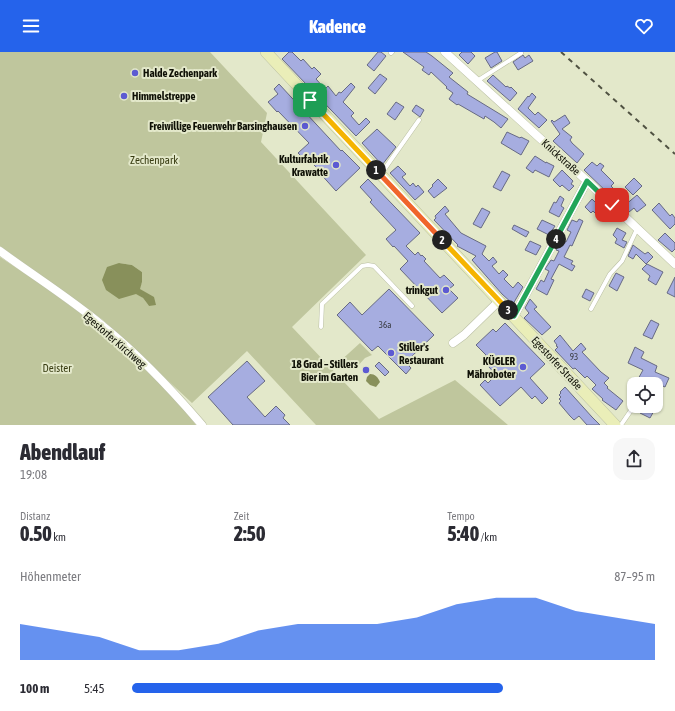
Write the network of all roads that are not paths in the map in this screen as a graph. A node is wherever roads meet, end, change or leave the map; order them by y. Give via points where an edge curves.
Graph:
1 (266, 52) edge
2 (445, 52) edge
3 (521, 53) edge
4 (477, 81) junction
5 (419, 120) dead end
6 (380, 174) junction
7 (587, 181) junction
8 (637, 229) junction
9 (0, 251) edge
10 (675, 264) edge
11 (499, 301) junction
12 (412, 306) dead end
13 (591, 309) dead end
14 (514, 316) junction
15 (321, 327) dead end
16 (453, 343) dead end
17 (629, 413) edge
18 (202, 425) edge
19 (615, 425) edge
20 (621, 425) edge

1 - 6 main road, Egestorfer Straße
2 - 4 street, Knickstraße
3 - 4 lane
4 - 7 street, Knickstraße
5 - 6 lane
6 - 11 main road, Egestorfer Straße
7 - 8 street, Knickstraße
7 - 14 street
8 - 10 street, Knickstraße
8 - 13 lane via 622,261 610,274
9 - 18 street, Egestorfer Kirchweg via 103,326 180,400
11 - 14 main road, Egestorfer Straße
11 - 16 street
12 - 15 lane via 374,266 362,266 322,304
14 - 19 main road, Egestorfer Straße
17 - 20 lane

